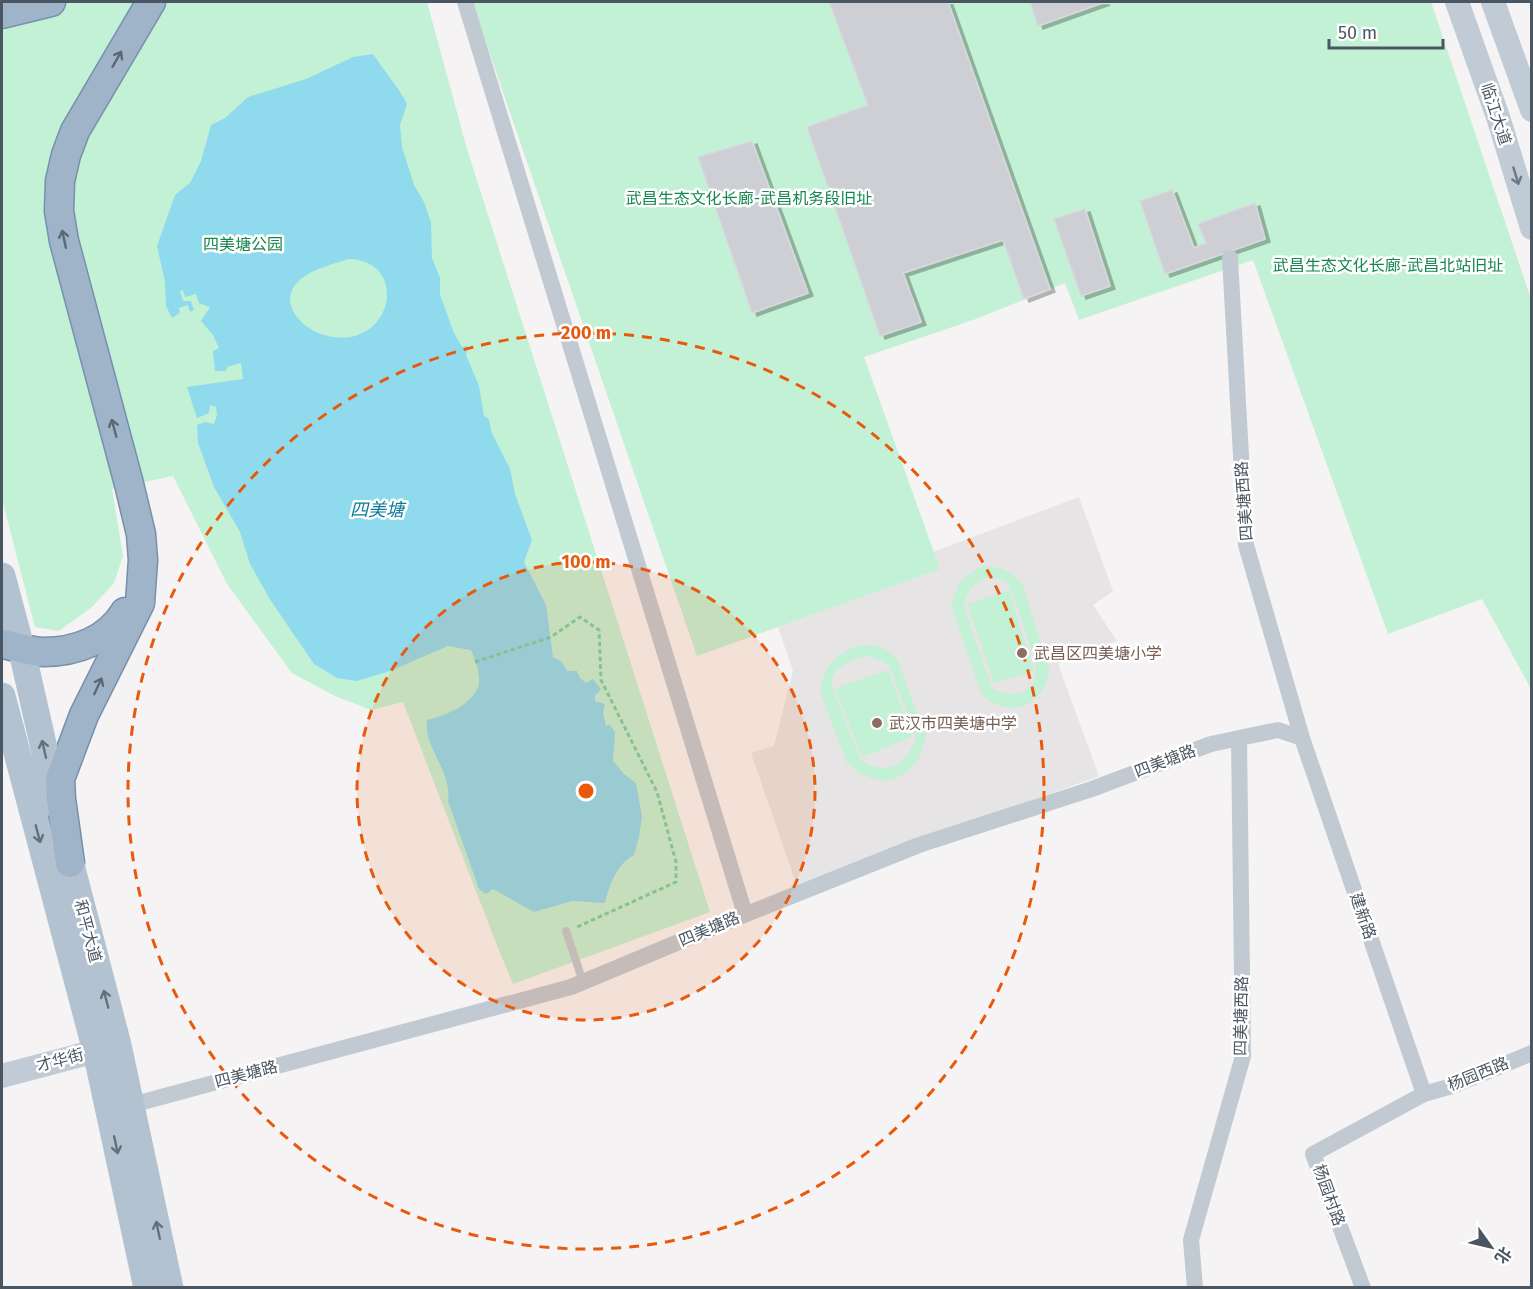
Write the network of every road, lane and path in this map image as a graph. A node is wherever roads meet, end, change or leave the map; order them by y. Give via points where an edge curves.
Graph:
1 (51, 2) edge
2 (151, 2) edge
3 (465, 2) edge
4 (1457, 2) edge
5 (1470, 2) edge
6 (1478, 2) edge
7 (1492, 2) edge
8 (2, 14) edge
9 (1532, 110) edge
10 (1532, 228) edge
11 (1230, 258) dead end
12 (2, 576) edge
13 (142, 585) junction
14 (11, 645) edge
15 (475, 662) dead end
16 (2, 701) edge
17 (1239, 738) junction
18 (1302, 738) junction
19 (70, 863) junction
20 (745, 914) junction
21 (566, 932) joint
22 (583, 982) junction
23 (107, 1048) junction
24 (1532, 1053) edge
25 (2, 1076) edge
26 (1424, 1094) junction
27 (120, 1108) junction
28 (147, 1287) edge
29 (170, 1287) edge
30 (1195, 1287) edge
31 (1363, 1287) edge

1 - 8 highway
13 -> 2 highway via 141,534 59,211 60,181 75,131
3 - 20 street
4 -> 10 main road, 临江大道
5 - 6 main road
7 - 9 main road, 临江大道
11 - 18 street, 四美塘西路 via 1246,545
12 - 14 main road, 和平大道
13 - 14 highway via 119,622 104,636 73,650 41,652
19 -> 13 highway via 60,779 84,715 140,603
19 -> 14 main road, 和平大道
15 - 21 path via 550,637 580,617 599,630 601,680 657,792 676,862 676,882
16 -> 23 main road, 和平大道
17 - 18 street, 四美塘路 via 1278,730
17 - 20 street, 四美塘路 via 1211,744 1092,789 919,845
17 - 30 street, 四美塘西路 via 1243,1056 1191,1240
18 - 26 street, 建新路
23 -> 19 main road, 和平大道
20 - 22 street, 四美塘路
21 - 22 lane
22 - 27 street, 四美塘路
23 - 25 main road, 才华街
23 - 27 main road, 和平大道
24 - 26 street, 杨园西路
26 - 31 street, 杨园村路 via 1313,1154
27 -> 28 main road, 和平大道
29 -> 27 main road, 和平大道

